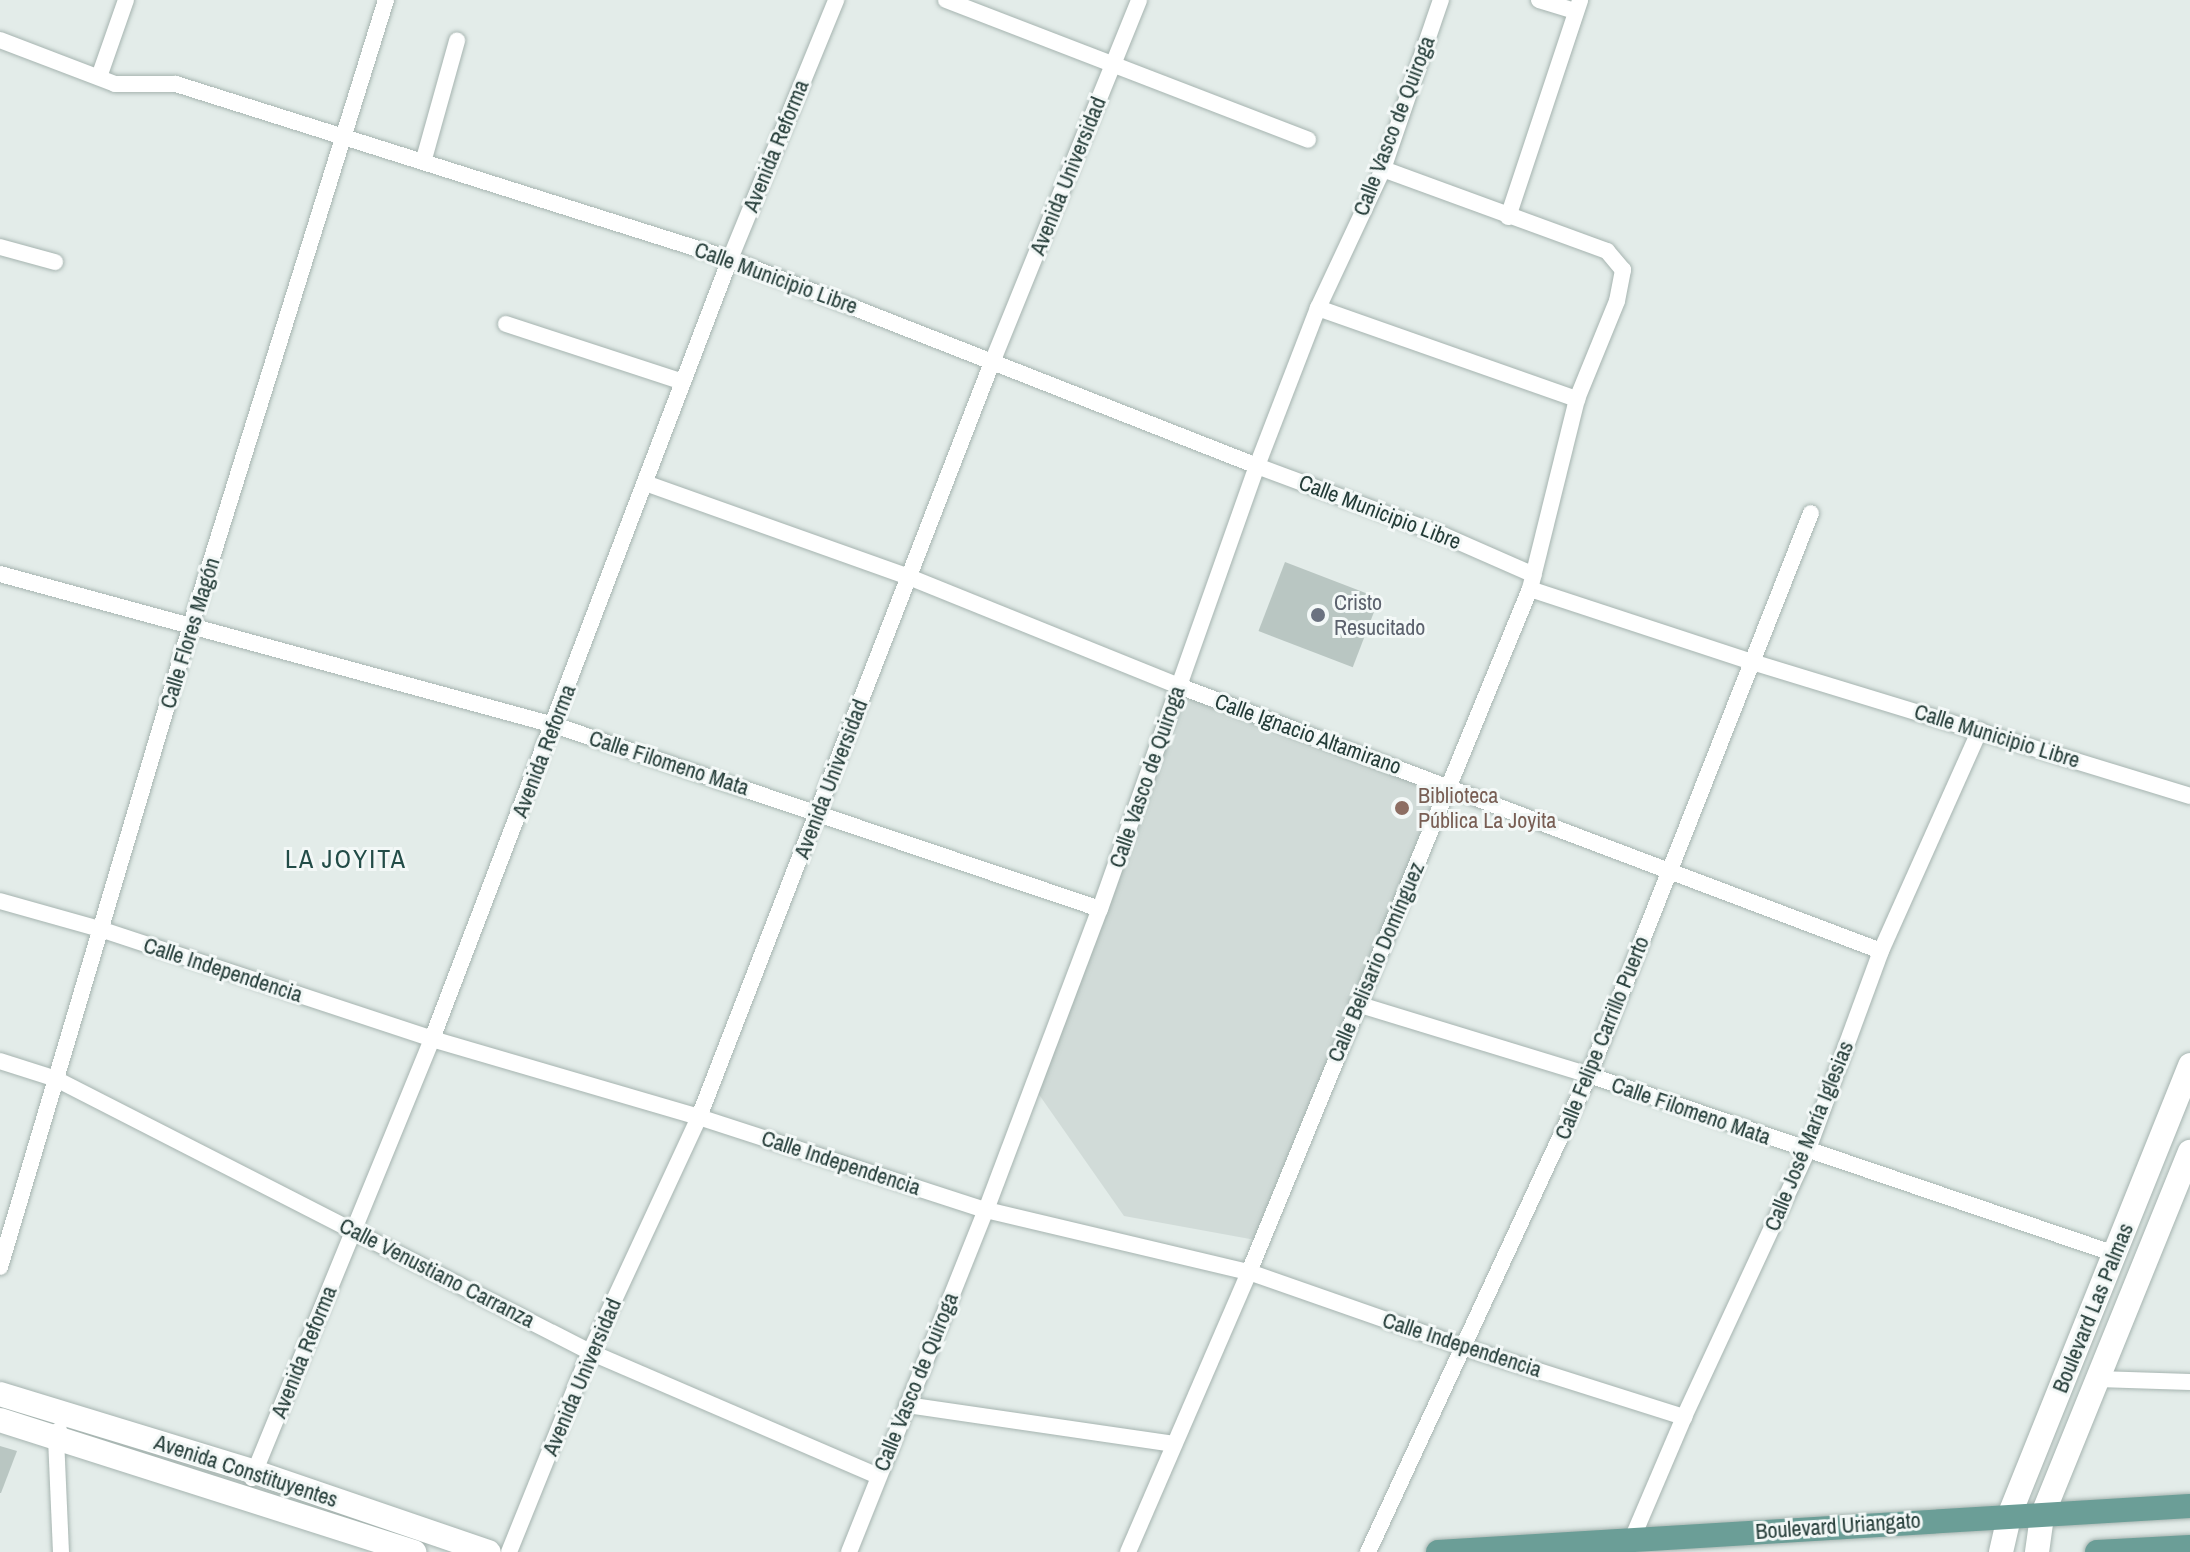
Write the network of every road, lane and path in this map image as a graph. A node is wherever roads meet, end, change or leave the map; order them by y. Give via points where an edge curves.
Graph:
1 (126, 0) edge
2 (386, 0) edge
3 (836, 0) edge
4 (946, 0) edge
5 (1139, 0) edge
6 (1441, 0) edge
7 (1539, 0) edge
8 (1577, 6) edge
9 (0, 40) edge
10 (457, 41) dead end
11 (1112, 66) junction
12 (99, 77) junction
13 (344, 135) junction
14 (1308, 140) dead end
15 (424, 159) junction
16 (1383, 169) junction
17 (1508, 217) junction
18 (0, 247) edge
19 (730, 259) junction
20 (55, 262) dead end
21 (1318, 308) junction
22 (506, 324) dead end
23 (993, 360) junction
24 (683, 382) junction
25 (1577, 399) junction
26 (1257, 466) junction
27 (645, 483) junction
28 (1811, 513) dead end
29 (0, 574) edge
30 (909, 577) junction
31 (1532, 582) junction
32 (191, 625) junction
33 (1752, 662) junction
34 (1179, 686) junction
35 (554, 725) junction
36 (1980, 730) junction
37 (1450, 787) junction
38 (2190, 796) edge
39 (818, 812) junction
40 (1669, 872) junction
41 (0, 901) edge
42 (1100, 909) junction
43 (103, 930) junction
44 (1881, 951) junction
45 (1357, 1004) junction
46 (432, 1039) junction
47 (0, 1061) edge
48 (2190, 1065) edge
49 (1589, 1075) junction
50 (56, 1079) junction
51 (699, 1117) junction
52 (1807, 1152) junction
53 (2190, 1152) edge
54 (986, 1210) junction
55 (354, 1230) junction
56 (2115, 1254) junction
57 (0, 1267) edge
58 (1249, 1272) junction
59 (1466, 1348) junction
60 (590, 1352) junction
61 (2098, 1379) junction
62 (2190, 1382) edge
63 (0, 1394) edge
64 (907, 1405) junction
65 (65, 1414) junction
66 (1684, 1417) junction
67 (0, 1420) edge
68 (56, 1438) junction
69 (1173, 1444) junction
70 (255, 1472) junction
71 (878, 1476) junction
72 (243, 1497) junction
73 (2190, 1506) edge
74 (2009, 1516) junction
75 (2042, 1516) junction
76 (1632, 1539) junction
77 (2190, 1547) edge
78 (61, 1552) edge
79 (414, 1552) edge
80 (489, 1552) edge
81 (509, 1552) edge
82 (849, 1552) edge
83 (1128, 1552) edge
84 (1368, 1552) edge
85 (1438, 1552) edge
86 (2001, 1552) edge
87 (2037, 1552) edge
88 (2097, 1552) edge

1 - 12 street
2 - 13 street, Calle Flores Magón
3 - 19 street, Avenida Reforma
4 - 11 street
5 - 11 street, Avenida Universidad
6 - 16 street, Calle Vasco de Quiroga
7 - 8 street
8 - 17 street
9 - 12 street, Calle Municipio Libre
10 - 15 street
11 - 14 street
11 - 23 street, Avenida Universidad
12 - 13 street, Calle Municipio Libre via 115,84 176,84
13 - 15 street, Calle Municipio Libre
13 - 32 street, Calle Flores Magón
15 - 19 street, Calle Municipio Libre
16 - 17 street
16 - 21 street, Calle Vasco de Quiroga
17 - 25 street, Calle Belisario Domínguez via 1607,251 1623,270 1617,301
18 - 20 street
19 - 23 street, Calle Municipio Libre
19 - 24 street, Avenida Reforma
21 - 25 street
21 - 26 street, Calle Vasco de Quiroga
22 - 24 street
23 - 26 street, Calle Municipio Libre
23 - 30 street, Avenida Universidad
24 - 27 street, Avenida Reforma
25 - 31 street, Calle Belisario Domínguez
26 - 31 street, Calle Municipio Libre via 1443,535
26 - 34 street, Calle Vasco de Quiroga
27 - 30 street, Calle Ignacio Altamirano
27 - 35 street, Avenida Reforma
28 - 33 street, Calle Felipe Carrillo Puerto
29 - 32 street, Calle Filomeno Mata
30 - 34 street, Calle Ignacio Altamirano
30 - 39 street, Avenida Universidad
31 - 33 street, Calle Municipio Libre
31 - 37 street, Calle Belisario Domínguez
32 - 35 street, Calle Filomeno Mata
32 - 43 street, Calle Flores Magón
33 - 36 street, Calle Municipio Libre
33 - 40 street, Calle Felipe Carrillo Puerto
34 - 37 street, Calle Ignacio Altamirano
34 - 42 street, Calle Vasco de Quiroga
35 - 39 street, Calle Filomeno Mata
35 - 46 street, Avenida Reforma
36 - 38 street, Calle Municipio Libre
36 - 44 street, Calle José María Iglesias
37 - 40 street, Calle Ignacio Altamirano
37 - 45 street, Calle Belisario Domínguez
39 - 42 street, Calle Filomeno Mata
39 - 51 street, Avenida Universidad
40 - 44 street, Calle Ignacio Altamirano
40 - 49 street, Calle Felipe Carrillo Puerto
41 - 43 street, Calle Independencia
42 - 54 street, Calle Vasco de Quiroga
43 - 46 street, Calle Independencia
43 - 50 street, Calle Flores Magón
44 - 52 street, Calle José María Iglesias
45 - 49 street, Calle Filomeno Mata
45 - 58 street, Calle Belisario Domínguez
46 - 51 street, Calle Independencia
46 - 55 street, Avenida Reforma
47 - 50 street, Calle Venustiano Carranza
48 - 56 street, Boulevard Las Palmas
49 - 52 street, Calle Filomeno Mata
49 - 59 street, Calle Felipe Carrillo Puerto
50 - 55 street, Calle Venustiano Carranza
50 - 57 street, Calle Flores Magón
51 - 54 street, Calle Independencia
51 - 60 street, Avenida Universidad
52 - 56 street, Calle Filomeno Mata
52 - 66 street, Calle José María Iglesias
53 - 61 street, Boulevard Las Palmas
54 - 58 street, Calle Independencia
54 - 64 street, Calle Vasco de Quiroga
55 - 60 street, Calle Venustiano Carranza
55 - 70 street, Avenida Reforma
56 - 74 street, Boulevard Las Palmas
58 - 59 street, Calle Independencia
58 - 69 street, Calle Belisario Domínguez
59 - 66 street, Calle Independencia
59 - 84 street, Calle Felipe Carrillo Puerto
60 - 71 street, Calle Venustiano Carranza
60 - 81 street, Avenida Universidad
61 - 62 street
61 - 75 street, Boulevard Las Palmas
63 - 65 street, Avenida Constituyentes
64 - 69 street
64 - 71 street, Calle Vasco de Quiroga
65 - 68 street
65 - 70 street, Avenida Constituyentes
66 - 76 street, Calle José María Iglesias
67 - 68 street, Avenida Constituyentes
68 - 72 street, Avenida Constituyentes
68 - 78 street
69 - 83 street, Calle Belisario Domínguez
70 - 72 street, Avenida Reforma
70 - 80 street, Avenida Constituyentes
71 - 82 street, Calle Vasco de Quiroga
72 - 79 street, Avenida Constituyentes
73 - 75 main road, Boulevard Uriangato
74 - 75 main road, Boulevard Uriangato
74 - 76 main road, Boulevard Uriangato
74 - 86 street, Boulevard Las Palmas
75 - 87 street, Boulevard Las Palmas
76 - 85 main road, Boulevard Uriangato
77 - 88 main road

